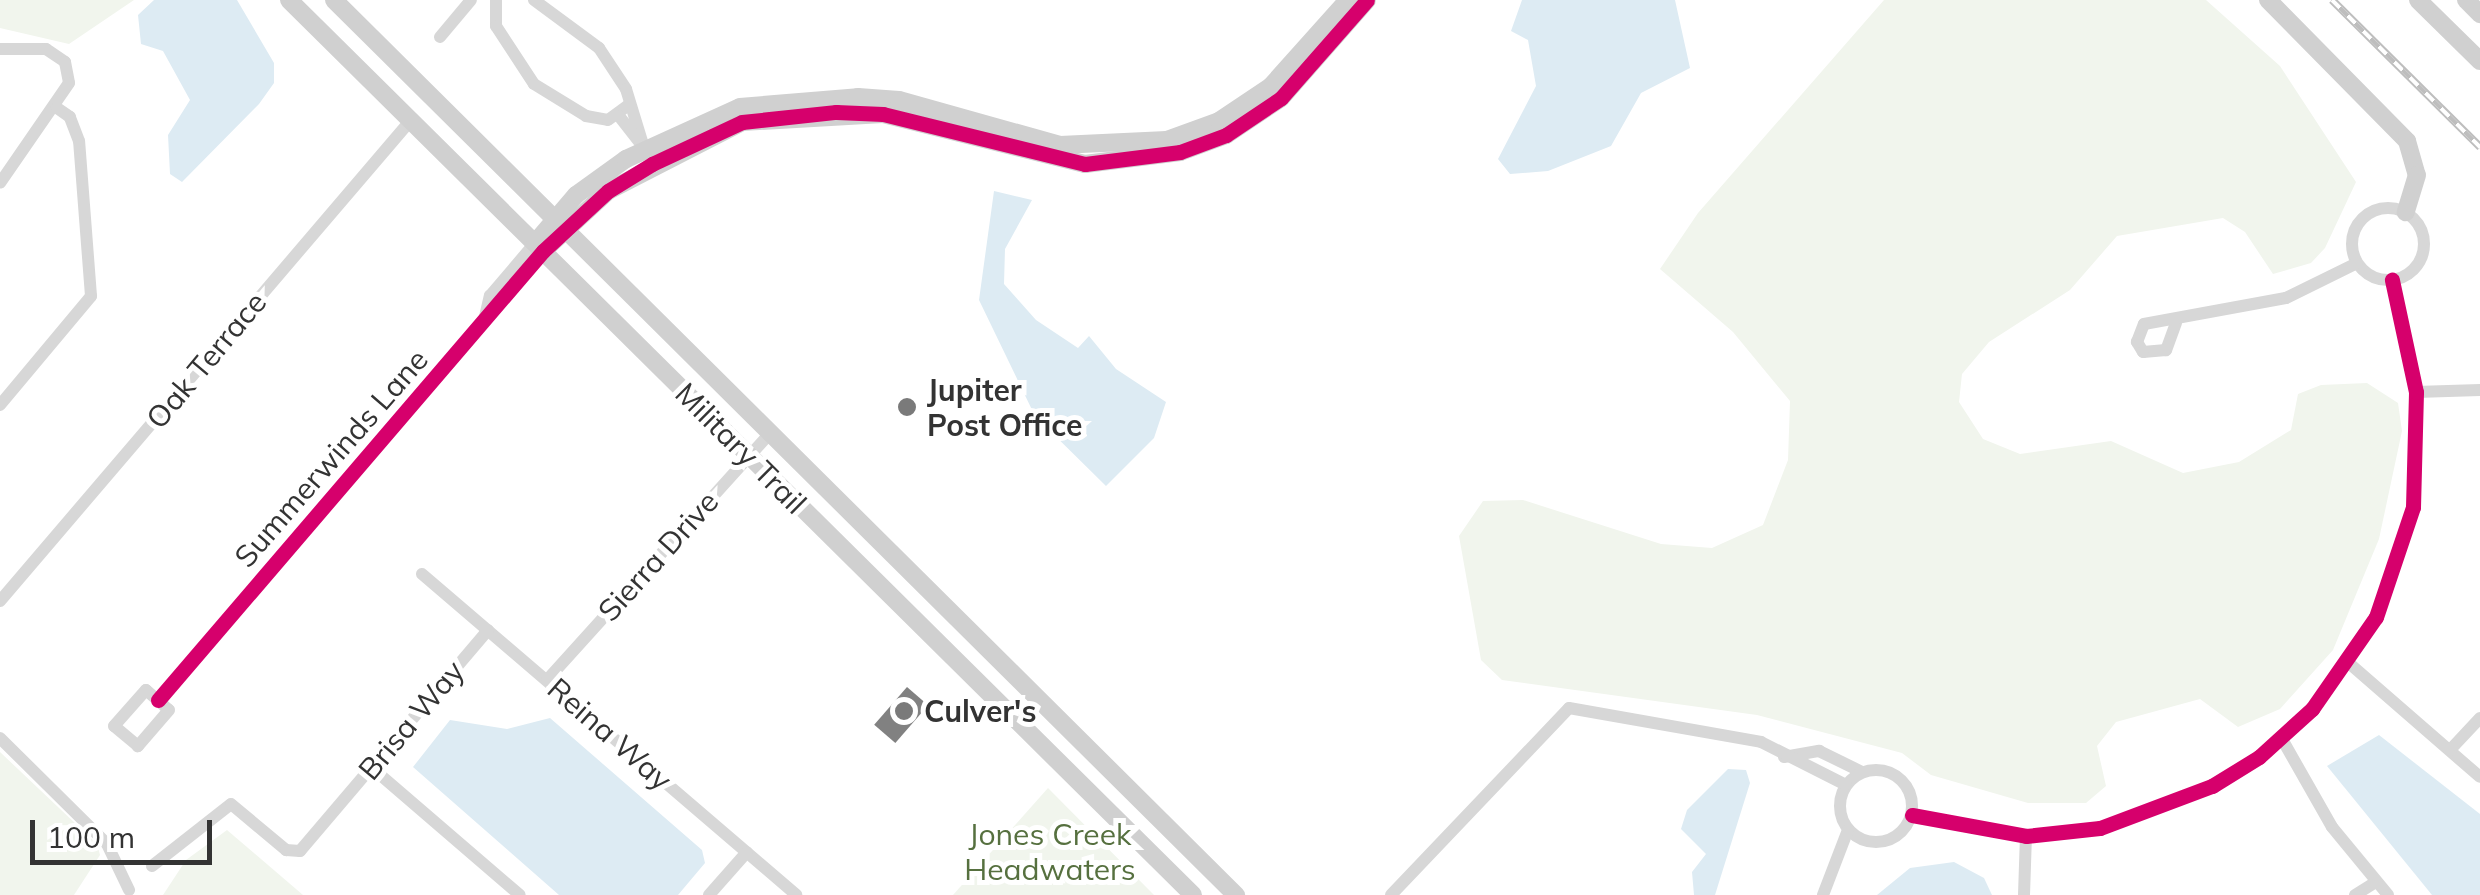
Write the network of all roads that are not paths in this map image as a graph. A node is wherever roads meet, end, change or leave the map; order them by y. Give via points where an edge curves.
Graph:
1 (290, 0) edge
2 (334, 0) edge
3 (471, 0) edge
4 (496, 0) edge
5 (534, 0) edge
6 (1348, 0) edge
7 (1367, 0) edge
8 (2268, 0) edge
9 (2418, 0) edge
10 (2466, 0) edge
11 (2480, 14) edge
12 (440, 37) dead end
13 (1, 46) edge
14 (2480, 60) edge
15 (57, 108) junction
16 (623, 111) junction
17 (411, 120) junction
18 (644, 148) junction
19 (0, 183) edge
20 (2406, 212) junction
21 (560, 226) junction
22 (539, 247) junction
23 (2357, 263) junction
24 (2392, 280) junction
25 (2176, 323) dead end
26 (2480, 390) edge
27 (2416, 392) junction
28 (0, 406) edge
29 (770, 433) junction
30 (749, 456) junction
31 (422, 574) dead end
32 (0, 601) edge
33 (488, 630) junction
34 (2350, 664) junction
35 (547, 680) junction
36 (158, 700) junction
37 (2480, 718) edge
38 (0, 738) edge
39 (2282, 738) junction
40 (2450, 750) junction
41 (1784, 757) junction
42 (372, 767) junction
43 (1862, 772) junction
44 (2480, 777) edge
45 (1846, 786) junction
46 (1912, 815) junction
47 (1848, 830) junction
48 (2026, 836) junction
49 (747, 852) junction
50 (152, 866) dead end
51 (2376, 882) junction
52 (129, 890) dead end
53 (520, 895) edge
54 (709, 895) edge
55 (796, 895) edge
56 (1192, 895) edge
57 (1236, 895) edge
58 (1391, 895) edge
59 (1822, 895) edge
60 (2024, 895) edge
61 (2354, 895) edge
62 (2388, 895) edge

1 - 17 main road, Military Trail
2 - 21 main road, Military Trail
3 - 12 street
4 - 16 street via 496,26 534,84 586,116
5 - 16 street via 599,48 626,89
6 - 18 main road via 1271,86 1218,121 1166,140 1060,145 899,100 816,97 740,107
7 - 21 main road via 1282,98 1226,135 1180,152 1085,164 884,114 776,117 686,144
8 - 20 main road via 2407,141 2417,174
9 - 14 main road
10 - 11 main road
13 - 15 street via 46,48 64,62 69,83
15 - 19 street
15 - 28 street via 70,117 79,141 90,296
16 - 18 street
17 - 22 main road, Military Trail
17 - 32 street, Oak Terrace
18 - 21 main road
20 - 23 street via 2385,208 2366,215 2353,235
20 - 24 street via 2422,231 2423,253
21 - 22 main road
21 - 29 main road, Military Trail
22 - 30 main road, Military Trail
22 - 36 street, Summerwinds Lane
23 - 24 street
23 - 25 street via 2286,298
24 - 27 street
26 - 27 street
27 - 34 street via 2419,450 2402,558
29 - 30 street, Sierra Drive
29 - 57 main road, Military Trail
30 - 35 street, Sierra Drive
30 - 56 main road, Military Trail
31 - 33 street, Reina Way
33 - 35 street, Reina Way
33 - 42 street, Brisa Way
34 - 39 street
34 - 40 street
35 - 49 street, Reina Way
36 - 36 street via 169,710 138,746 114,726 146,690
37 - 40 street
38 - 52 street via 107,844
39 - 48 street via 2160,810
39 - 51 street via 2332,827
40 - 44 street
41 - 43 street via 1819,751
41 - 45 street
41 - 58 street via 1761,742 1569,708
42 - 50 street, Brisa Way via 300,851 286,850 231,804
42 - 53 street
43 - 45 street
43 - 46 street via 1884,770 1903,781
45 - 47 street via 1840,810
46 - 47 street via 1900,833 1880,842
46 - 48 street
47 - 59 street
48 - 60 street
49 - 54 street
49 - 55 street, Reina Way
51 - 61 street
51 - 62 street

